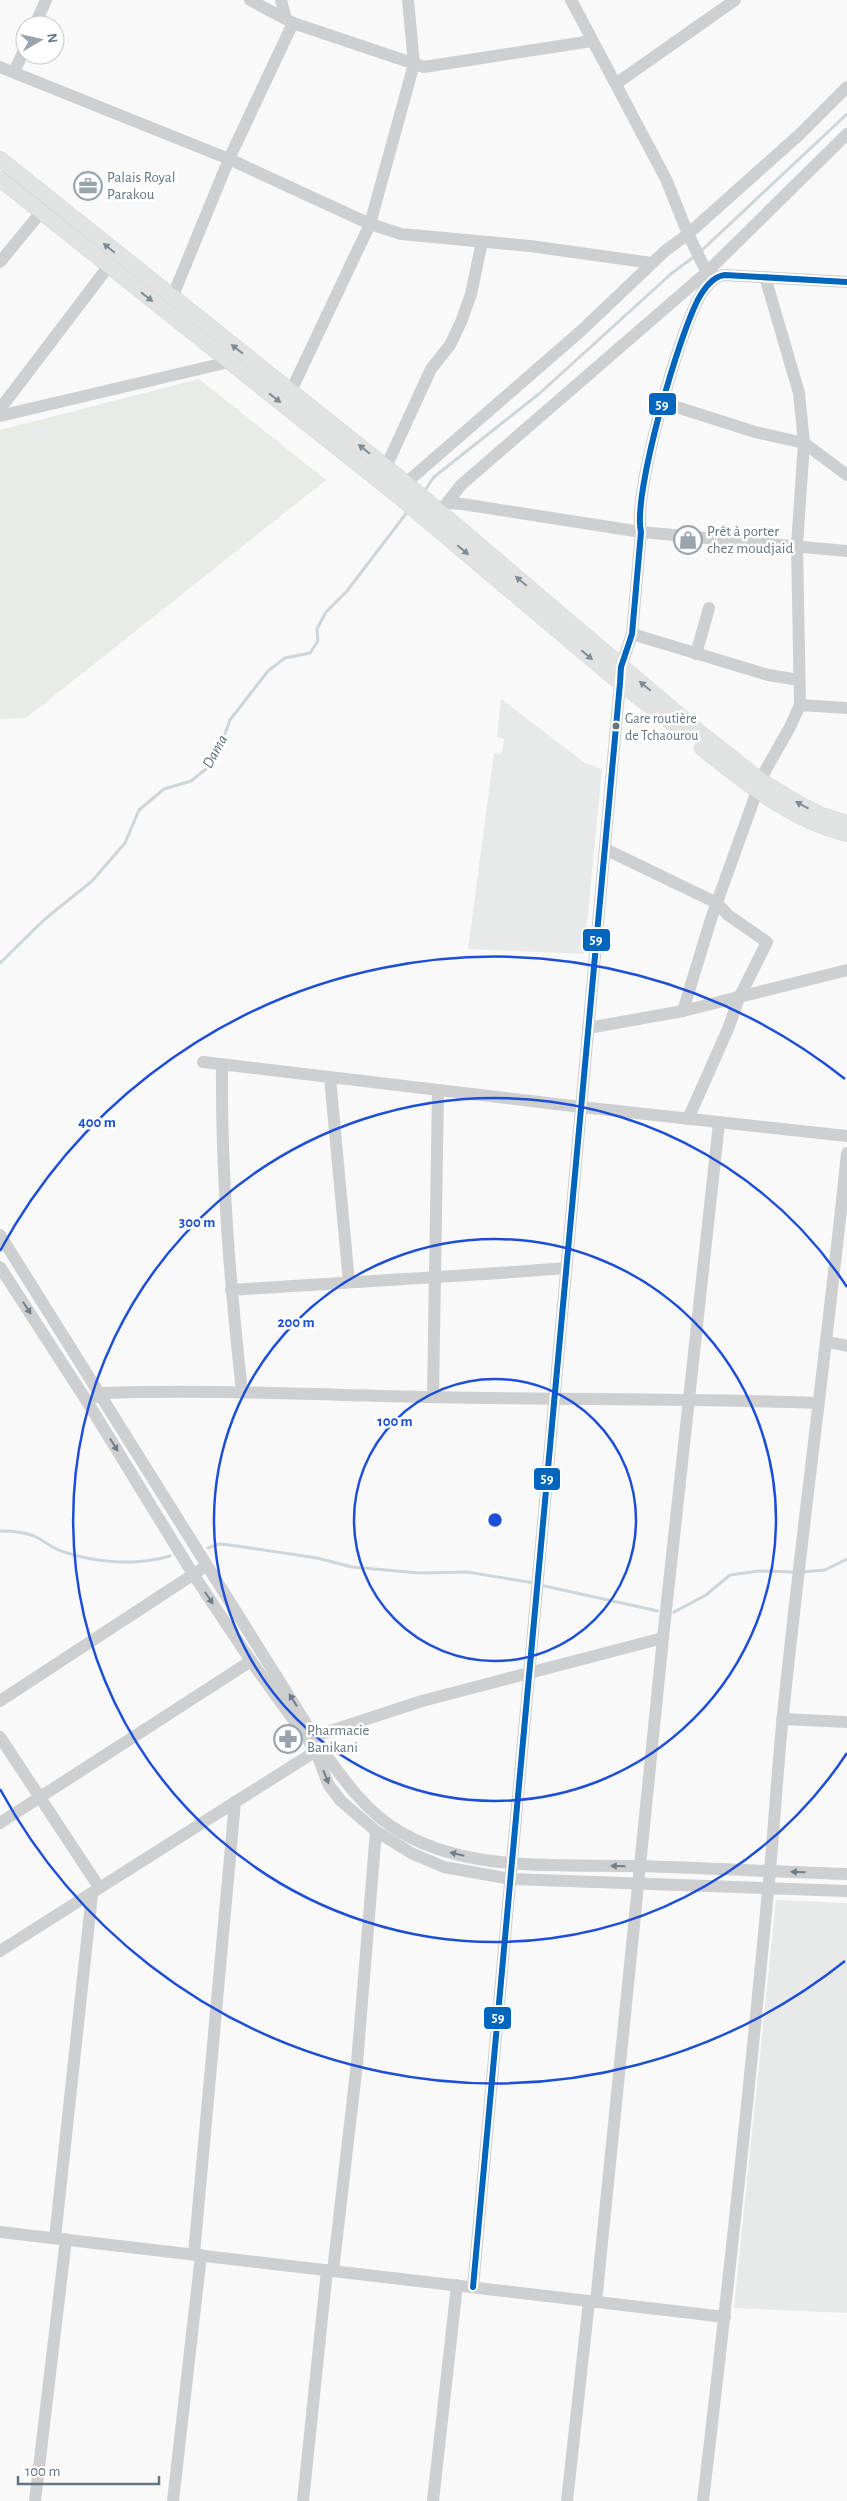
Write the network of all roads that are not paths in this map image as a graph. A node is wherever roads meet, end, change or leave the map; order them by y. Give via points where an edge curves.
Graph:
1 (46, 0) edge
2 (250, 0) edge
3 (281, 0) edge
4 (408, 0) edge
5 (571, 0) edge
6 (735, 0) edge
7 (39, 15) edge
8 (290, 21) junction
9 (592, 41) junction
10 (414, 64) junction
11 (17, 65) edge
12 (0, 67) edge
13 (14, 72) junction
14 (617, 83) junction
15 (847, 87) edge
16 (847, 134) edge
17 (0, 159) edge
18 (229, 159) junction
19 (0, 179) edge
20 (51, 200) junction
21 (41, 212) junction
22 (370, 224) junction
23 (691, 240) junction
24 (482, 242) junction
25 (0, 262) edge
26 (652, 263) junction
27 (108, 267) junction
28 (707, 272) junction
29 (765, 277) junction
30 (847, 282) edge
31 (172, 298) junction
32 (228, 362) junction
33 (291, 391) junction
34 (664, 403) junction
35 (0, 409) edge
36 (0, 416) edge
37 (804, 443) junction
38 (386, 467) junction
39 (847, 475) edge
40 (411, 487) junction
41 (441, 507) junction
42 (641, 532) junction
43 (797, 545) junction
44 (847, 551) edge
45 (709, 608) dead end
46 (632, 634) junction
47 (696, 654) junction
48 (621, 667) junction
49 (799, 680) junction
50 (620, 683) junction
51 (800, 705) junction
52 (847, 708) edge
53 (758, 785) junction
54 (847, 823) edge
55 (847, 834) edge
56 (605, 849) junction
57 (717, 903) junction
58 (847, 970) edge
59 (739, 998) junction
60 (683, 1011) junction
61 (588, 1028) junction
62 (203, 1062) dead end
63 (222, 1064) junction
64 (330, 1078) junction
65 (438, 1090) junction
66 (581, 1107) junction
67 (688, 1119) junction
68 (719, 1123) junction
69 (847, 1136) edge
70 (847, 1153) edge
71 (0, 1236) edge
72 (0, 1267) edge
73 (566, 1268) junction
74 (436, 1279) junction
75 (349, 1282) junction
76 (231, 1290) junction
77 (828, 1342) junction
78 (847, 1346) edge
79 (242, 1392) junction
80 (101, 1393) junction
81 (433, 1397) junction
82 (555, 1398) junction
83 (690, 1398) junction
84 (88, 1403) junction
85 (817, 1403) junction
86 (208, 1565) junction
87 (193, 1574) junction
88 (663, 1638) junction
89 (251, 1661) junction
90 (530, 1671) junction
91 (0, 1701) edge
92 (782, 1719) junction
93 (847, 1722) edge
94 (315, 1736) junction
95 (0, 1737) edge
96 (319, 1750) junction
97 (40, 1797) junction
98 (235, 1802) junction
99 (0, 1823) edge
100 (376, 1831) junction
101 (512, 1863) junction
102 (641, 1866) junction
103 (770, 1871) junction
104 (847, 1874) edge
105 (511, 1879) junction
106 (639, 1883) junction
107 (769, 1887) junction
108 (96, 1891) junction
109 (847, 1891) edge
110 (0, 1950) edge
111 (0, 2232) edge
112 (61, 2239) junction
113 (198, 2255) junction
114 (330, 2270) junction
115 (457, 2285) junction
116 (473, 2287) junction
117 (593, 2301) junction
118 (725, 2317) junction
119 (35, 2501) edge
120 (173, 2501) edge
121 (303, 2501) edge
122 (433, 2501) edge
123 (567, 2501) edge
124 (703, 2501) edge

1 - 7 street
2 - 8 street
3 - 8 street
4 - 10 street
5 - 9 street
6 - 14 street
8 - 10 street
8 - 18 street
9 - 10 street via 434,66
9 - 14 street
10 - 22 street
11 - 13 street
12 - 13 street
13 - 18 street
14 - 23 street via 666,179
15 - 23 street
16 - 28 street
17 - 20 main road
18 - 22 street
18 - 31 street
19 - 21 main road
20 - 21 street
31 -> 20 main road
21 - 25 street
21 - 27 main road
22 - 24 street via 401,234
22 - 33 street
23 - 26 street
23 - 28 street
24 - 26 street
24 - 38 street via 471,294 461,322 450,344 431,369
26 - 40 street
27 -> 32 main road
27 - 35 street
28 - 29 street
28 - 34 street
28 - 41 street via 461,485
29 - 30 street
29 - 37 street via 799,393
33 -> 31 main road
32 - 36 street
32 -> 50 main road via 407,504
38 -> 33 main road
34 - 37 street via 755,432
34 - 42 street via 646,471 639,519
37 - 39 street
37 - 43 street
38 - 40 main road
40 - 41 main road
41 - 42 street
48 -> 41 main road
42 - 43 street
42 - 46 street
43 - 44 street
43 - 49 street
45 - 47 street
46 - 47 street
46 - 48 street
47 - 49 street
48 - 50 street
53 -> 48 main road
49 - 51 street
50 - 53 main road
50 - 56 street
51 - 52 street
51 - 53 street
54 -> 53 main road via 814,812
53 - 55 main road via 808,821
53 - 57 street
56 - 57 street
56 - 61 street
57 - 59 street via 728,915 767,942
57 - 60 street
58 - 59 street
59 - 60 street
59 - 67 street
60 - 61 street
61 - 66 street
62 - 63 street
63 - 64 street
63 - 76 street via 221,1149
64 - 65 street
64 - 75 street
65 - 66 street
65 - 74 street
66 - 67 street
66 - 73 street
67 - 68 street
68 - 69 street
68 - 83 street
70 - 77 street
71 - 80 street
72 -> 84 street
73 - 74 street
73 - 82 street
74 - 75 street
74 - 81 street
75 - 76 street
76 - 79 street
77 - 78 street
77 - 85 street
79 - 80 street
79 - 81 street
80 - 84 street
80 - 86 street
81 - 82 street
82 - 83 street
82 - 90 street
83 - 85 street
83 - 88 street
84 -> 87 street
85 - 92 street
86 - 87 street
94 -> 86 street
87 -> 89 street
87 - 91 street
88 - 90 street
88 - 102 street
89 - 96 street
89 - 97 street
90 - 94 street via 422,1701
90 - 101 street
92 - 93 street
92 - 103 street
94 - 96 street
95 - 97 street
96 - 98 street
96 -> 100 street via 328,1784 341,1801
101 -> 96 street via 456,1854 402,1833 379,1818 353,1793
97 - 99 street
97 - 108 street
98 - 108 street
98 - 113 street
100 - 105 street via 411,1853 444,1867
100 - 114 street via 357,2063
102 -> 101 street
101 - 105 street
102 - 103 street
102 - 106 street
104 -> 103 street
103 - 107 street
105 - 106 street
105 - 116 street
106 - 107 street
106 - 117 street
107 - 109 street
107 - 118 street
108 - 110 street
108 - 112 street
111 - 112 street
112 - 113 street
112 - 119 street
113 - 114 street
113 - 120 street
114 - 115 street
114 - 121 street
115 - 116 street
115 - 122 street
116 - 117 street
117 - 118 street
117 - 123 street
118 - 124 street

